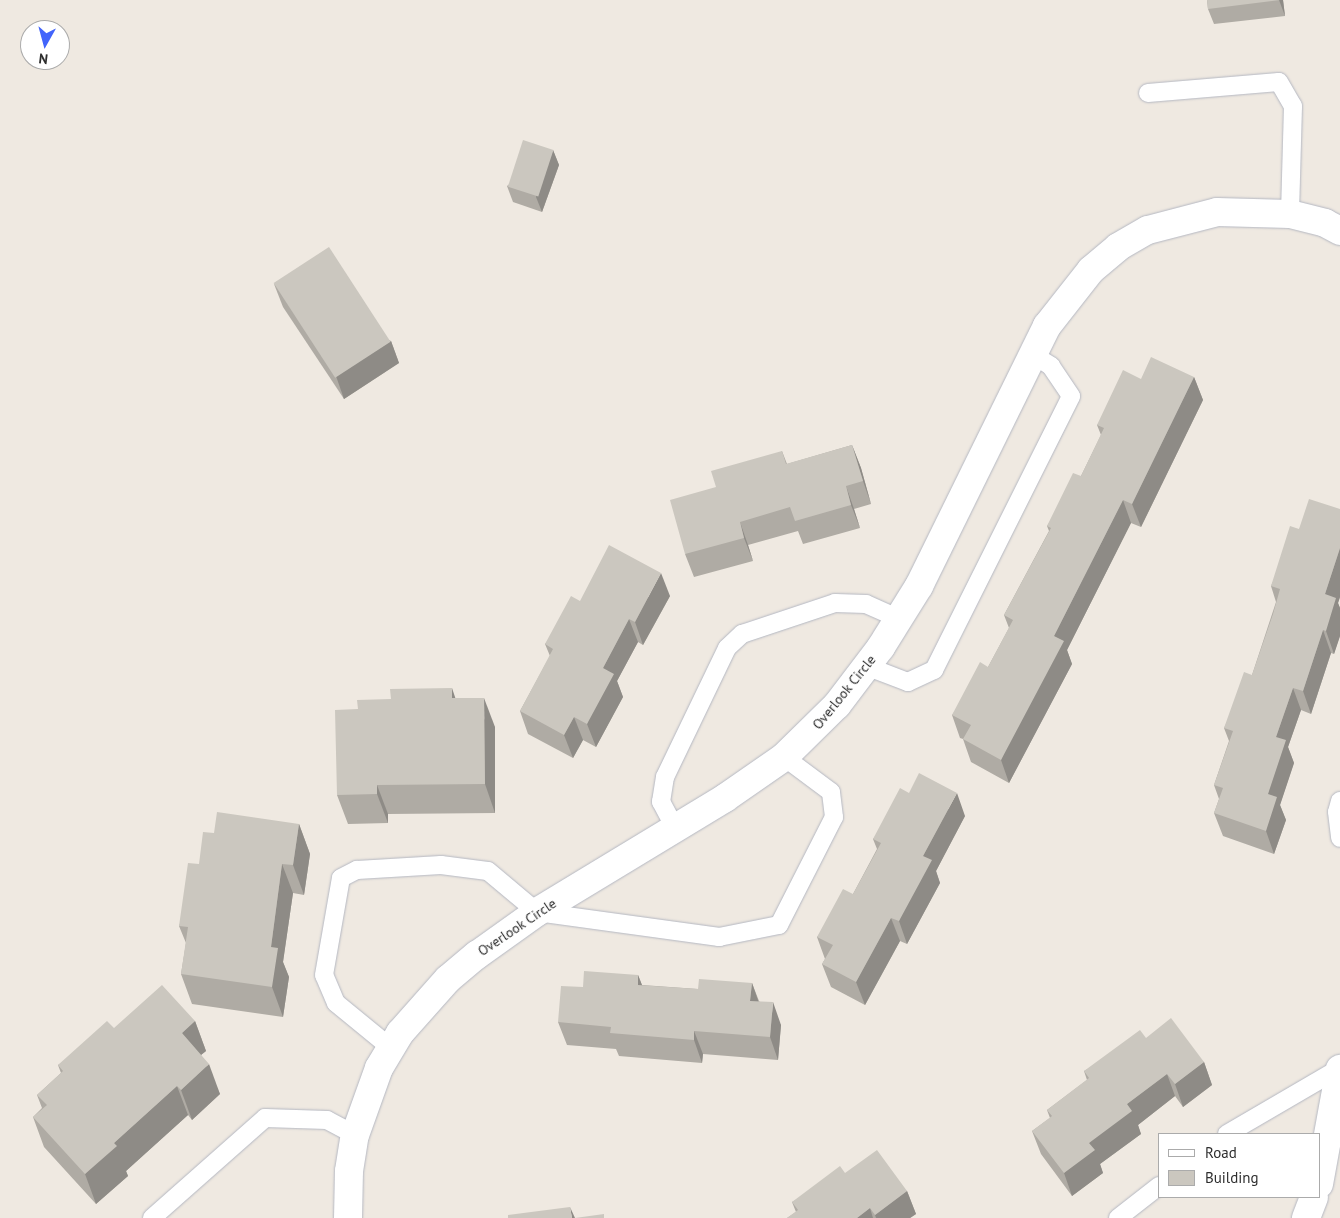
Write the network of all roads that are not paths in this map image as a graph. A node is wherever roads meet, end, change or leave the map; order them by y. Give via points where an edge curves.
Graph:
1 (1148, 93) dead end
2 (1290, 214) junction
3 (1340, 230) edge
4 (1032, 354) junction
5 (898, 619) junction
6 (866, 666) junction
7 (784, 756) junction
8 (1340, 801) edge
9 (675, 828) junction
10 (1340, 838) edge
11 (537, 912) junction
12 (391, 1048) junction
13 (1340, 1068) edge
14 (1336, 1124) edge
15 (1229, 1133) edge
16 (355, 1135) junction
17 (1320, 1180) edge
18 (1158, 1187) edge
19 (1314, 1198) edge
20 (152, 1218) edge
21 (348, 1218) edge
22 (1118, 1218) edge
23 (1306, 1218) edge

1 - 2 lane via 1279,82 1293,106
2 - 3 street, Overlook Circle
2 - 4 street, Overlook Circle via 1217,212 1148,230 1118,247 1091,270 1047,326
4 - 5 street, Overlook Circle via 919,586
4 - 6 lane via 1051,366 1071,396 934,670 908,682
5 - 6 street, Overlook Circle
5 - 9 lane via 866,604 835,603 742,634 727,648 665,777 661,802
6 - 7 street, Overlook Circle via 830,712
7 - 9 street, Overlook Circle
7 - 11 lane via 831,792 834,817 779,925 719,937
8 - 10 lane via 1337,812
9 - 11 street, Overlook Circle
11 - 12 street, Overlook Circle via 448,979
11 - 12 lane via 488,871 441,865 357,870 341,878 324,975 336,1003
12 - 16 street, Overlook Circle via 376,1076
13 - 14 street
13 - 15 lane
14 - 17 street
16 - 20 lane via 326,1120 265,1118
16 - 21 street, Overlook Circle via 349,1171
18 - 22 lane
19 - 23 street

